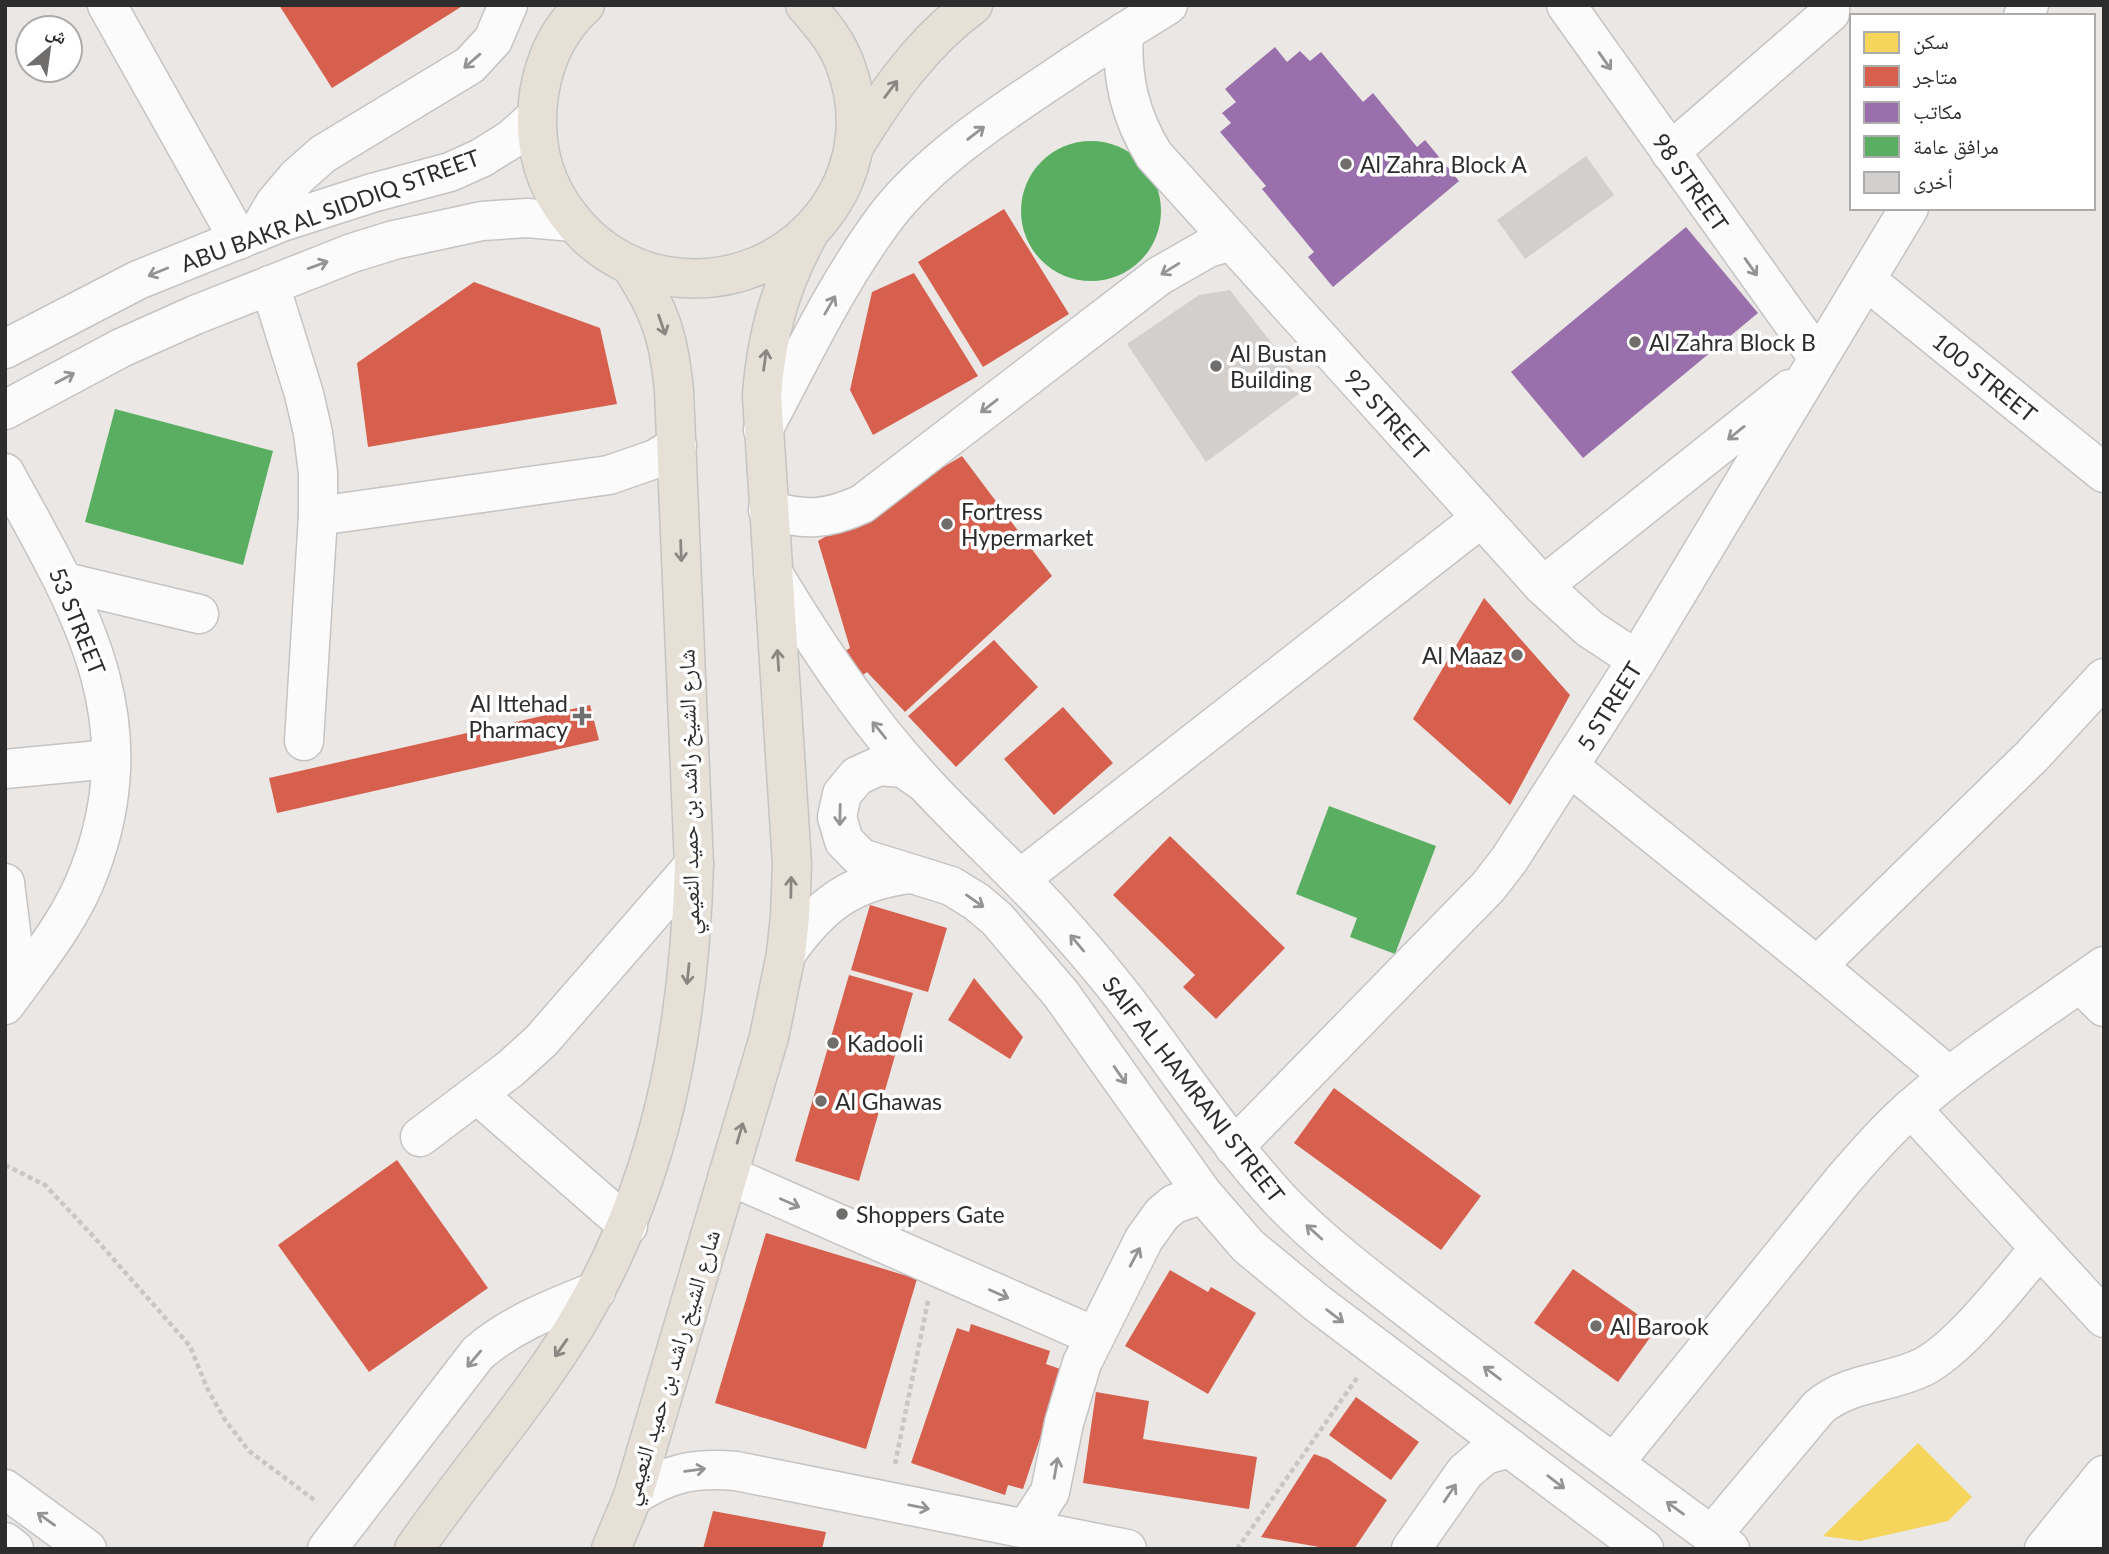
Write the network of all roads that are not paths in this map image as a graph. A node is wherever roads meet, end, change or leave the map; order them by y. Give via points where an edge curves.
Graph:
1 (107, 5) edge
2 (508, 5) edge
3 (585, 5) edge
4 (806, 5) edge
5 (973, 5) edge
6 (1168, 5) edge
7 (1566, 5) edge
8 (1830, 5) edge
9 (556, 24) edge
10 (1124, 32) junction
11 (536, 117) junction
12 (854, 147) junction
13 (1670, 152) junction
14 (1908, 210) edge
15 (573, 222) junction
16 (808, 234) junction
17 (248, 236) junction
18 (1232, 241) junction
19 (630, 265) junction
20 (1866, 280) junction
21 (270, 285) junction
22 (5, 349) edge
23 (1813, 366) junction
24 (5, 410) edge
25 (763, 430) junction
26 (677, 446) junction
27 (5, 473) edge
28 (2104, 473) edge
29 (768, 510) junction
30 (318, 516) junction
31 (1481, 518) junction
32 (773, 573) junction
33 (65, 582) junction
34 (1543, 586) junction
35 (199, 614) dead end
36 (1637, 660) junction
37 (2104, 678) edge
38 (304, 741) dead end
39 (111, 759) junction
40 (1570, 767) junction
41 (5, 769) edge
42 (923, 782) junction
43 (694, 865) junction
44 (913, 874) junction
45 (1020, 878) junction
46 (5, 883) edge
47 (786, 954) junction
48 (1817, 966) junction
49 (2096, 986) edge
50 (12, 996) edge
51 (1949, 1076) junction
52 (478, 1094) junction
53 (1911, 1108) junction
54 (420, 1138) dead end
55 (1234, 1147) junction
56 (728, 1175) junction
57 (1203, 1194) junction
58 (628, 1226) junction
59 (2040, 1248) junction
60 (596, 1291) junction
61 (2104, 1318) edge
62 (1094, 1336) junction
63 (1510, 1448) junction
64 (1614, 1463) junction
65 (2104, 1475) edge
66 (5, 1489) edge
67 (633, 1496) junction
68 (2104, 1517) edge
69 (1026, 1529) junction
70 (337, 1536) edge
71 (5, 1542) edge
72 (1721, 1542) edge
73 (2052, 1545) edge
74 (15, 1549) edge
75 (87, 1549) edge
76 (414, 1549) edge
77 (611, 1549) edge
78 (1127, 1549) edge
79 (1411, 1549) edge
80 (1644, 1549) edge

1 - 17 street
2 -> 17 street via 493,40 470,65 323,154 297,177
3 - 9 main road
4 - 12 main road via 828,30 846,67 855,106
12 -> 5 main road via 918,56
6 - 10 street
7 -> 13 street, 98 STREET
8 - 13 street via 1830,13
9 - 11 main road
10 - 18 street, 92 STREET via 1125,83 1141,133 1154,155
25 -> 10 street via 854,262 890,212 978,130
11 - 15 main road via 540,155 552,190
11 - 17 street, ABU BAKR AL SIDDIQ STREET via 500,146 450,172 338,203
12 - 16 main road via 830,209
13 -> 23 street, 98 STREET
14 - 20 street, 5 STREET
15 - 19 main road via 599,247
21 -> 15 street, ABU BAKR AL SIDDIQ STREET via 352,253 437,230 527,218
16 - 19 main road via 778,258 743,273 705,280 666,277
25 -> 16 main road, شارع الشيخ راشد بن حميد النعيمي via 770,328 792,264
17 -> 22 street, ABU BAKR AL SIDDIQ STREET via 138,280
18 -> 29 street via 1208,248 1159,276 862,504 816,519
18 - 31 street, 92 STREET
19 -> 26 main road, شارع الشيخ راشد بن حميد النعيمي via 663,324 671,357
20 - 23 street, 5 STREET
20 - 28 street, 100 STREET
24 -> 21 street, ABU BAKR AL SIDDIQ STREET via 121,348
21 - 30 street via 313,433
23 -> 34 street
23 - 36 street, 5 STREET
25 - 29 main road, شارع الشيخ راشد بن حميد النعيمي
26 - 30 street via 609,475
26 -> 43 main road, شارع الشيخ راشد بن حميد النعيمي
27 - 33 street, 53 STREET
29 - 32 main road, شارع الشيخ راشد بن حميد النعيمي
30 - 38 street
31 - 34 street, 92 STREET
31 - 45 street
42 -> 32 street, SAIF AL HAMRANI STREET via 821,652
47 -> 32 main road, شارع الشيخ راشد بن حميد النعيمي via 792,864
33 - 35 street
33 - 39 street, 53 STREET via 102,676 111,724
34 - 36 street, 92 STREET via 1590,629
36 - 40 street, 5 STREET
37 - 48 street via 2032,756
39 - 41 street
39 - 50 street, 53 STREET via 104,823 90,871 68,915
40 - 48 street
40 - 55 street, 5 STREET via 1488,887
42 -> 44 street via 903,768 879,766 857,775 842,794 837,817 844,841 861,858
42 - 45 street, SAIF AL HAMRANI STREET
43 - 52 street via 541,1041
43 -> 58 main road, شارع الشيخ راشد بن حميد النعيمي via 692,933 674,1070 658,1137
44 - 47 street, SAIF AL HAMRANI STREET via 881,878 826,907
44 -> 57 street, SAIF AL HAMRANI STREET via 951,886 997,919 1098,1044
55 -> 45 street, SAIF AL HAMRANI STREET via 1134,1011
46 - 50 street
56 -> 47 main road, شارع الشيخ راشد بن حميد النعيمي via 769,1037
48 - 51 street
49 - 51 street
51 - 53 street
52 - 54 street
52 - 58 street
53 - 59 street
53 - 64 street via 1843,1179
64 -> 55 street, SAIF AL HAMRANI STREET via 1347,1261 1283,1203
56 -> 62 street
56 - 67 main road, شارع الشيخ راشد بن حميد النعيمي
62 -> 57 street via 1152,1226 1174,1204
57 -> 63 street, SAIF AL HAMRANI STREET via 1275,1270
58 - 60 main road, شارع الشيخ راشد بن حميد النعيمي
59 - 61 street
59 - 72 street via 1942,1356 1919,1369 1846,1390 1819,1407
60 -> 70 street via 522,1322 478,1353
60 -> 76 main road, شارع الشيخ راشد بن حميد النعيمي via 543,1374
69 -> 62 street via 1050,1492 1071,1392
79 -> 63 street via 1465,1472 1485,1455
63 -> 80 street, SAIF AL HAMRANI STREET
72 -> 64 street, SAIF AL HAMRANI STREET
65 - 73 street
75 -> 66 street
67 -> 69 street via 681,1472 736,1471
67 - 77 main road, شارع الشيخ راشد بن حميد النعيمي
68 - 73 street
69 - 78 street
71 - 74 street

